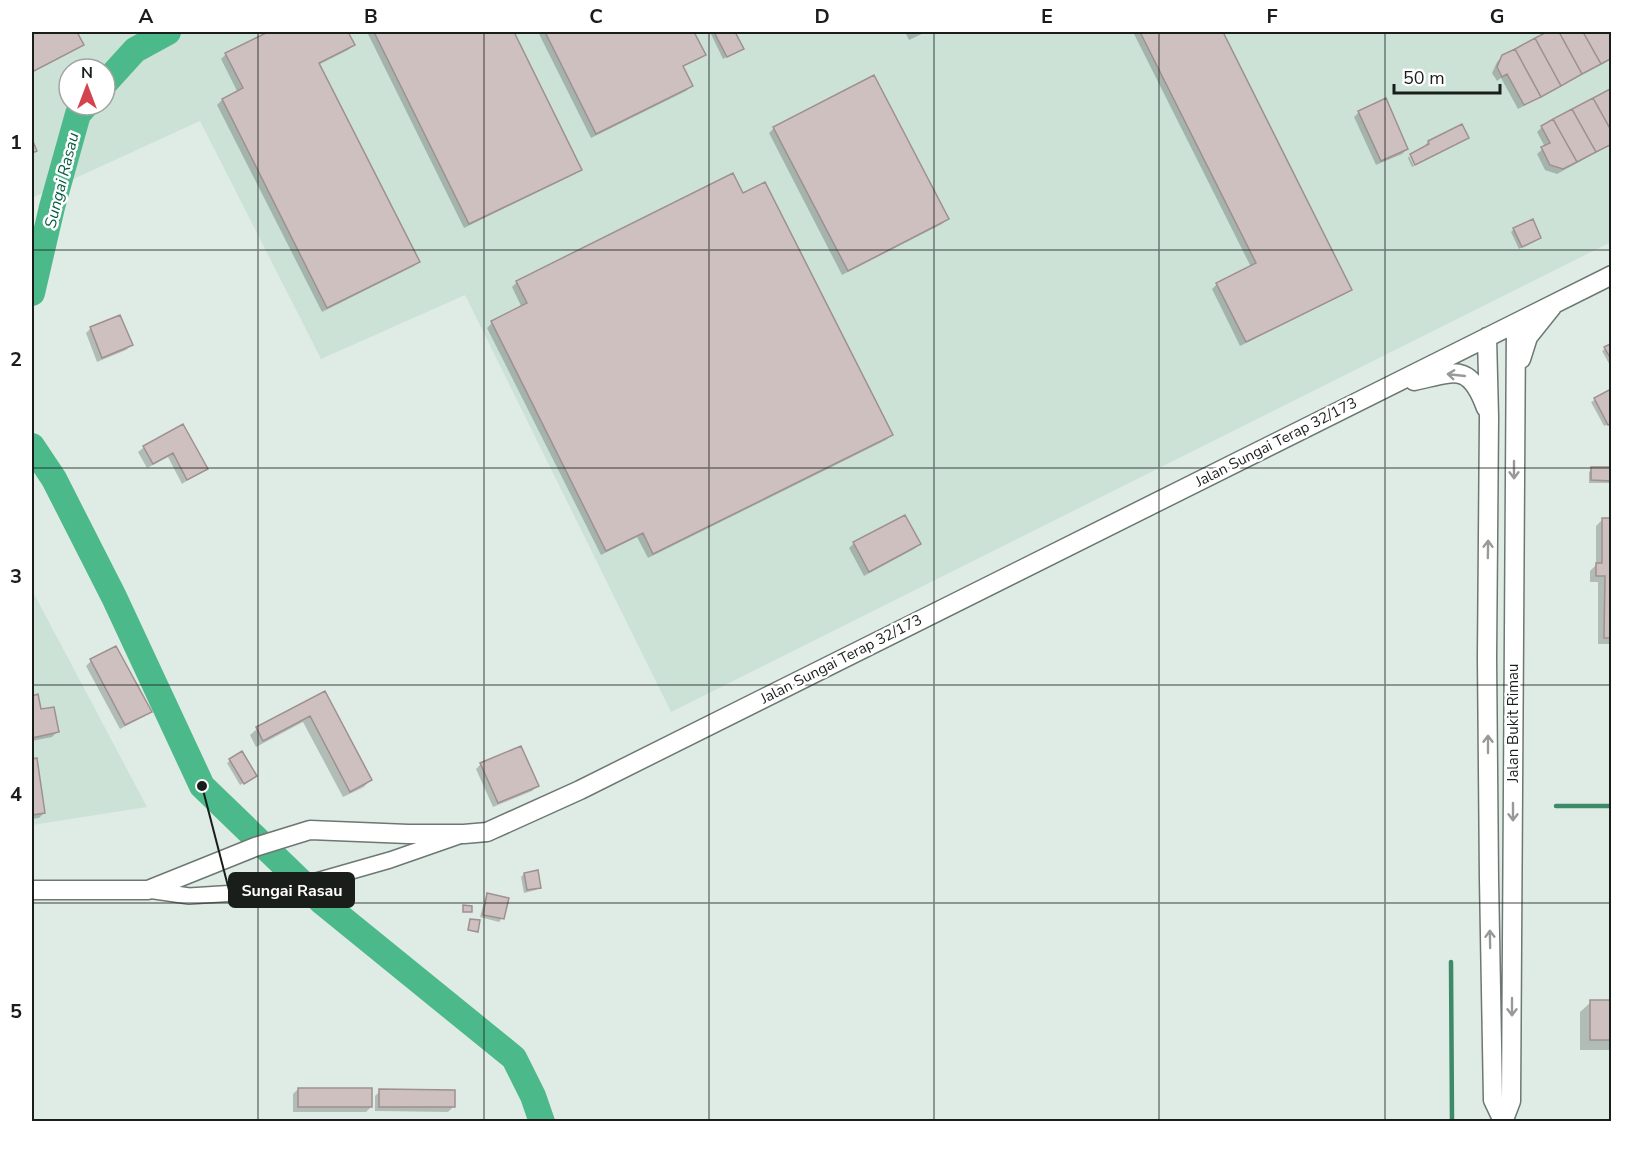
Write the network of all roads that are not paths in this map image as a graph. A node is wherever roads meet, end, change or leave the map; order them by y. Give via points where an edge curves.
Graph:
1 (1611, 275) edge
2 (1555, 303) junction
3 (1516, 322) junction
4 (1488, 337) junction
5 (1389, 386) junction
6 (1515, 412) junction
7 (1489, 417) junction
8 (464, 834) junction
9 (32, 890) edge
10 (148, 890) junction
11 (1503, 1121) edge

1 - 2 street, Jalan Sungai Terap 32/173
2 - 3 street, Jalan Sungai Terap 32/173
2 - 6 street via 1524,346
3 - 4 street, Jalan Sungai Terap 32/173
3 - 6 street, Jalan Bukit Rimau
4 - 5 street, Jalan Sungai Terap 32/173
4 - 7 street, Jalan Bukit Rimau
7 -> 5 street via 1481,393 1461,374
5 - 8 street, Jalan Sungai Terap 32/173 via 580,790 487,832
6 -> 11 street, Jalan Bukit Rimau via 1511,1101
11 -> 7 street, Jalan Bukit Rimau via 1493,1100 1487,658
8 - 10 street via 285,890 189,896
8 - 10 street, Jalan Sungai Terap 32/173 via 310,830 255,847
9 - 10 street, Jalan Sungai Terap 32/173

